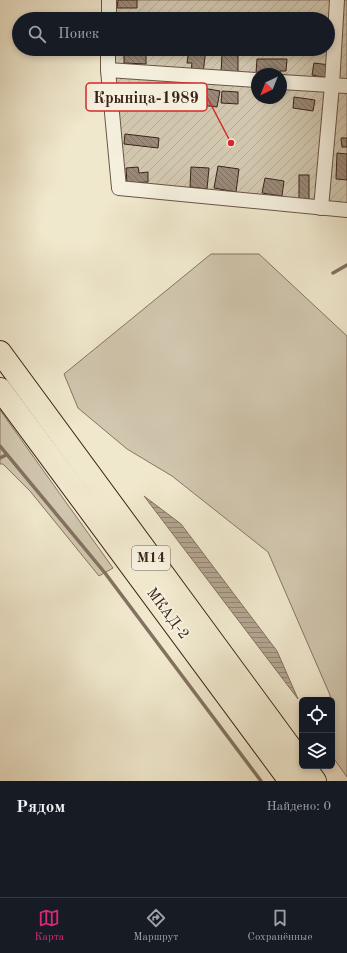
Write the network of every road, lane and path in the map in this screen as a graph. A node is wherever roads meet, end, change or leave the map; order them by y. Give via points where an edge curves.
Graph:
1 (109, 0) edge
2 (337, 0) edge
3 (109, 12) edge
4 (335, 34) edge
5 (108, 56) edge
6 (334, 56) edge
7 (108, 70) junction
8 (251, 80) edge
9 (287, 82) edge
10 (332, 85) junction
11 (347, 86) edge
12 (321, 208) junction
13 (347, 210) edge
14 (0, 352) edge
15 (0, 389) edge
16 (299, 759) edge
17 (306, 769) edge
18 (290, 781) edge
19 (316, 781) edge

1 - 3 street
2 - 4 street
5 - 7 street
6 - 10 street
7 - 8 street
7 - 12 street via 119,188
9 - 10 street
10 - 11 street
10 - 12 street
12 - 13 street
14 - 16 highway, М14
15 - 18 highway, МКАД-2 / М14
17 - 19 highway

